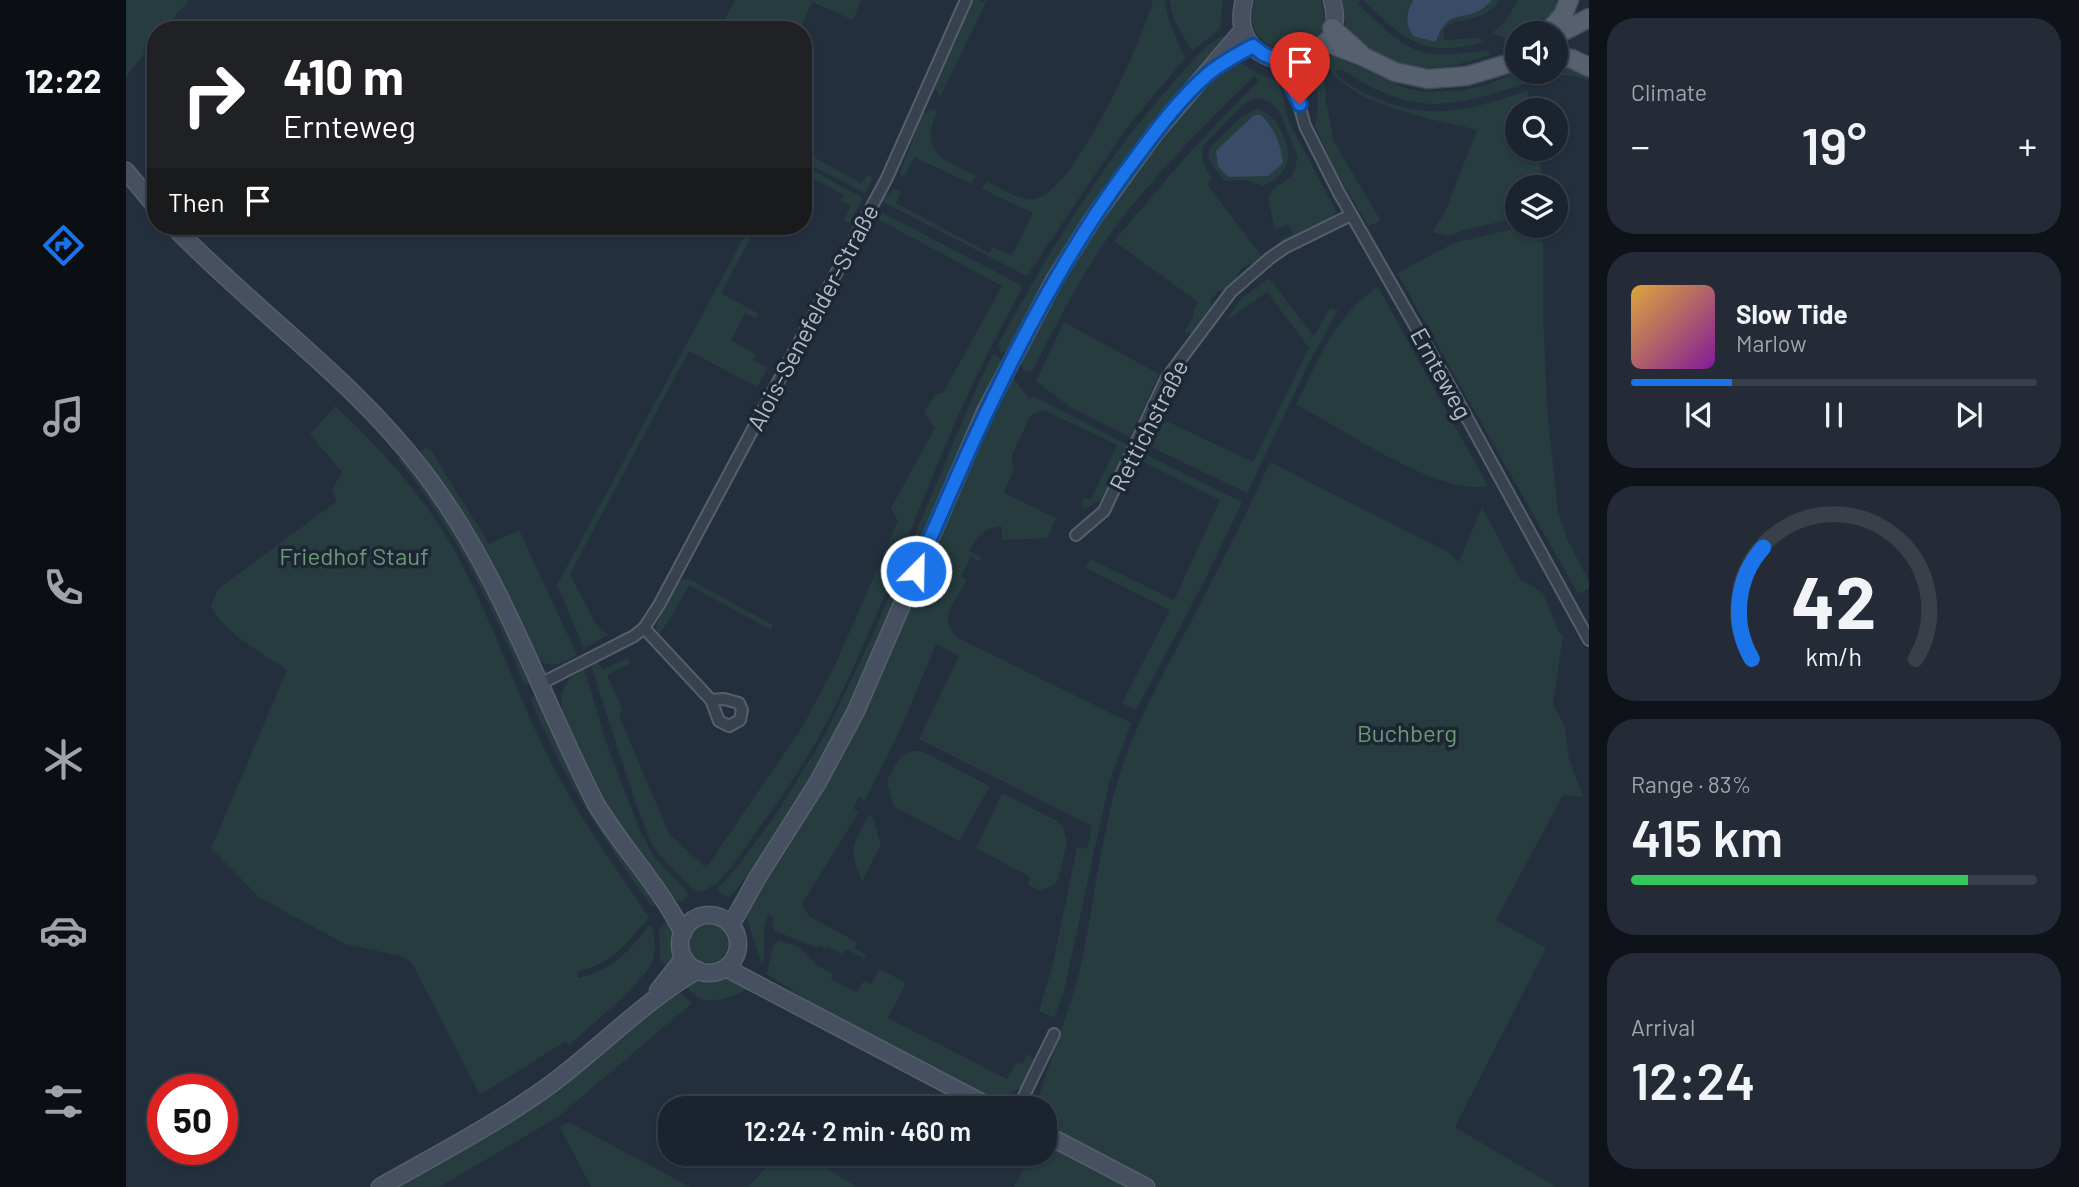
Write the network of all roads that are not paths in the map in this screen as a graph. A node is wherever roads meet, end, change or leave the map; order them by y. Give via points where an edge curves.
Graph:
1 (966, 0) edge
2 (1244, 0) edge
3 (1332, 0) edge
4 (1569, 0) edge
5 (1580, 0) edge
6 (1589, 17) edge
7 (1558, 21) edge
8 (1568, 28) edge
9 (1243, 30) junction
10 (1329, 35) junction
11 (1253, 46) junction
12 (1568, 58) edge
13 (1301, 60) junction
14 (1280, 61) junction
15 (1505, 61) edge
16 (1505, 64) edge
17 (1589, 67) edge
18 (1486, 70) junction
19 (1209, 72) junction
20 (1300, 104) junction
21 (126, 171) edge
22 (147, 196) edge
23 (1351, 215) junction
24 (182, 235) edge
25 (1076, 535) dead end
26 (644, 628) junction
27 (1589, 640) edge
28 (540, 684) junction
29 (711, 699) dead end
30 (756, 880) junction
31 (660, 892) junction
32 (715, 916) junction
33 (697, 918) junction
34 (731, 925) junction
35 (683, 933) junction
36 (684, 958) junction
37 (731, 961) junction
38 (698, 970) junction
39 (643, 1009) junction
40 (1054, 1034) dead end
41 (968, 1096) edge
42 (1024, 1096) edge
43 (1057, 1140) edge
44 (380, 1187) edge
45 (1146, 1187) edge

1 - 26 street, Alois-Senefelder-Straße via 881,190
2 - 9 main road
3 - 10 main road
4 - 7 main road
5 - 6 main road
6 - 8 main road
9 - 11 main road
9 - 19 main road
10 - 13 main road
10 - 18 main road via 1395,72 1428,79
11 - 14 main road
11 - 19 main road
12 - 17 main road
13 - 14 main road
13 - 20 street, Ernteweg
14 - 20 street, Ernteweg
15 - 18 main road
16 - 18 main road
19 - 30 main road via 1130,166 1055,279 985,412 856,711
20 - 23 street, Ernteweg via 1310,137
21 - 22 main road
23 - 25 street, Rettichstraße via 1286,247 1231,292 1166,379 1104,511
23 - 27 street, Ernteweg
24 - 28 main road via 335,376 417,464 480,560
26 - 28 street, Alois-Senefelder-Straße
26 - 29 street
28 - 31 main road via 596,804
30 - 32 main road
30 - 34 main road
31 - 33 main road
31 - 35 main road
32 - 33 main road
32 - 34 main road
33 - 35 main road
34 - 37 main road via 738,938
35 - 36 main road
36 - 38 main road
36 - 39 main road
37 - 38 main road via 713,973
37 - 41 main road via 779,995
38 - 39 main road
39 - 44 main road via 534,1096
40 - 42 street
43 - 45 main road

